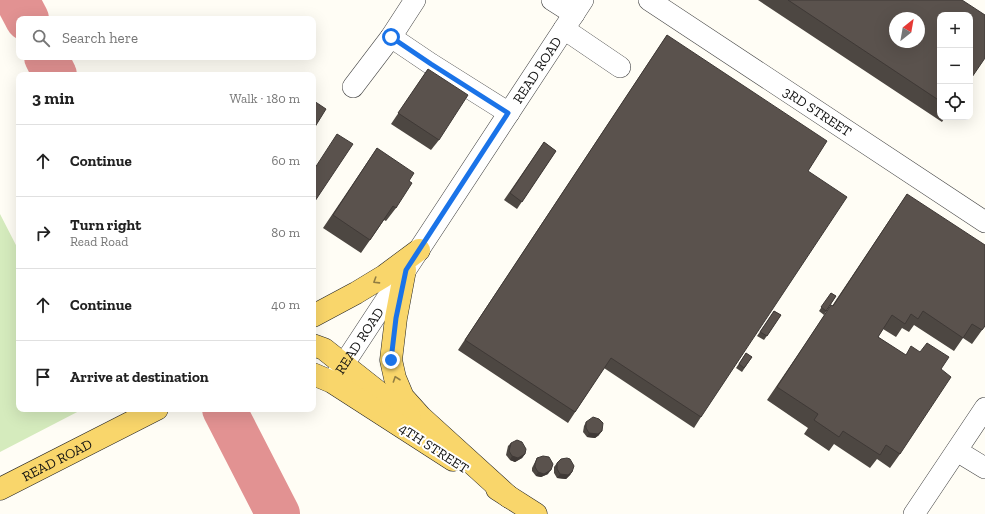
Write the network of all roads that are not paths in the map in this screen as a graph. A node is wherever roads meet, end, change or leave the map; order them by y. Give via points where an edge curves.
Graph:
1 (415, 0) edge
2 (552, 0) edge
3 (650, 0) edge
4 (574, 14) edge
5 (391, 37) junction
6 (620, 67) dead end
7 (353, 87) dead end
8 (508, 113) junction
9 (985, 222) edge
10 (419, 250) junction
11 (406, 270) junction
12 (316, 314) edge
13 (316, 346) edge
14 (344, 364) junction
15 (319, 382) edge
16 (985, 408) edge
17 (152, 412) edge
18 (956, 451) junction
19 (985, 468) edge
20 (0, 489) edge
21 (510, 497) junction
22 (536, 514) edge
23 (914, 514) edge

1 - 5 street
2 - 4 street
3 - 9 street, 3RD STREET
4 - 6 street
4 - 8 street, READ ROAD
5 - 7 street
5 - 8 street
8 - 10 street, READ ROAD
10 - 11 street, READ ROAD
10 -> 12 main road via 356,294
11 - 14 street, READ ROAD
21 -> 11 main road via 421,417 403,397 391,360
13 - 14 main road
14 - 15 street, READ ROAD
14 - 21 main road
15 - 21 main road, 4TH STREET
16 - 18 street
17 - 20 main road, READ ROAD
18 - 19 street
18 - 23 street
21 - 22 main road, 4TH STREET

